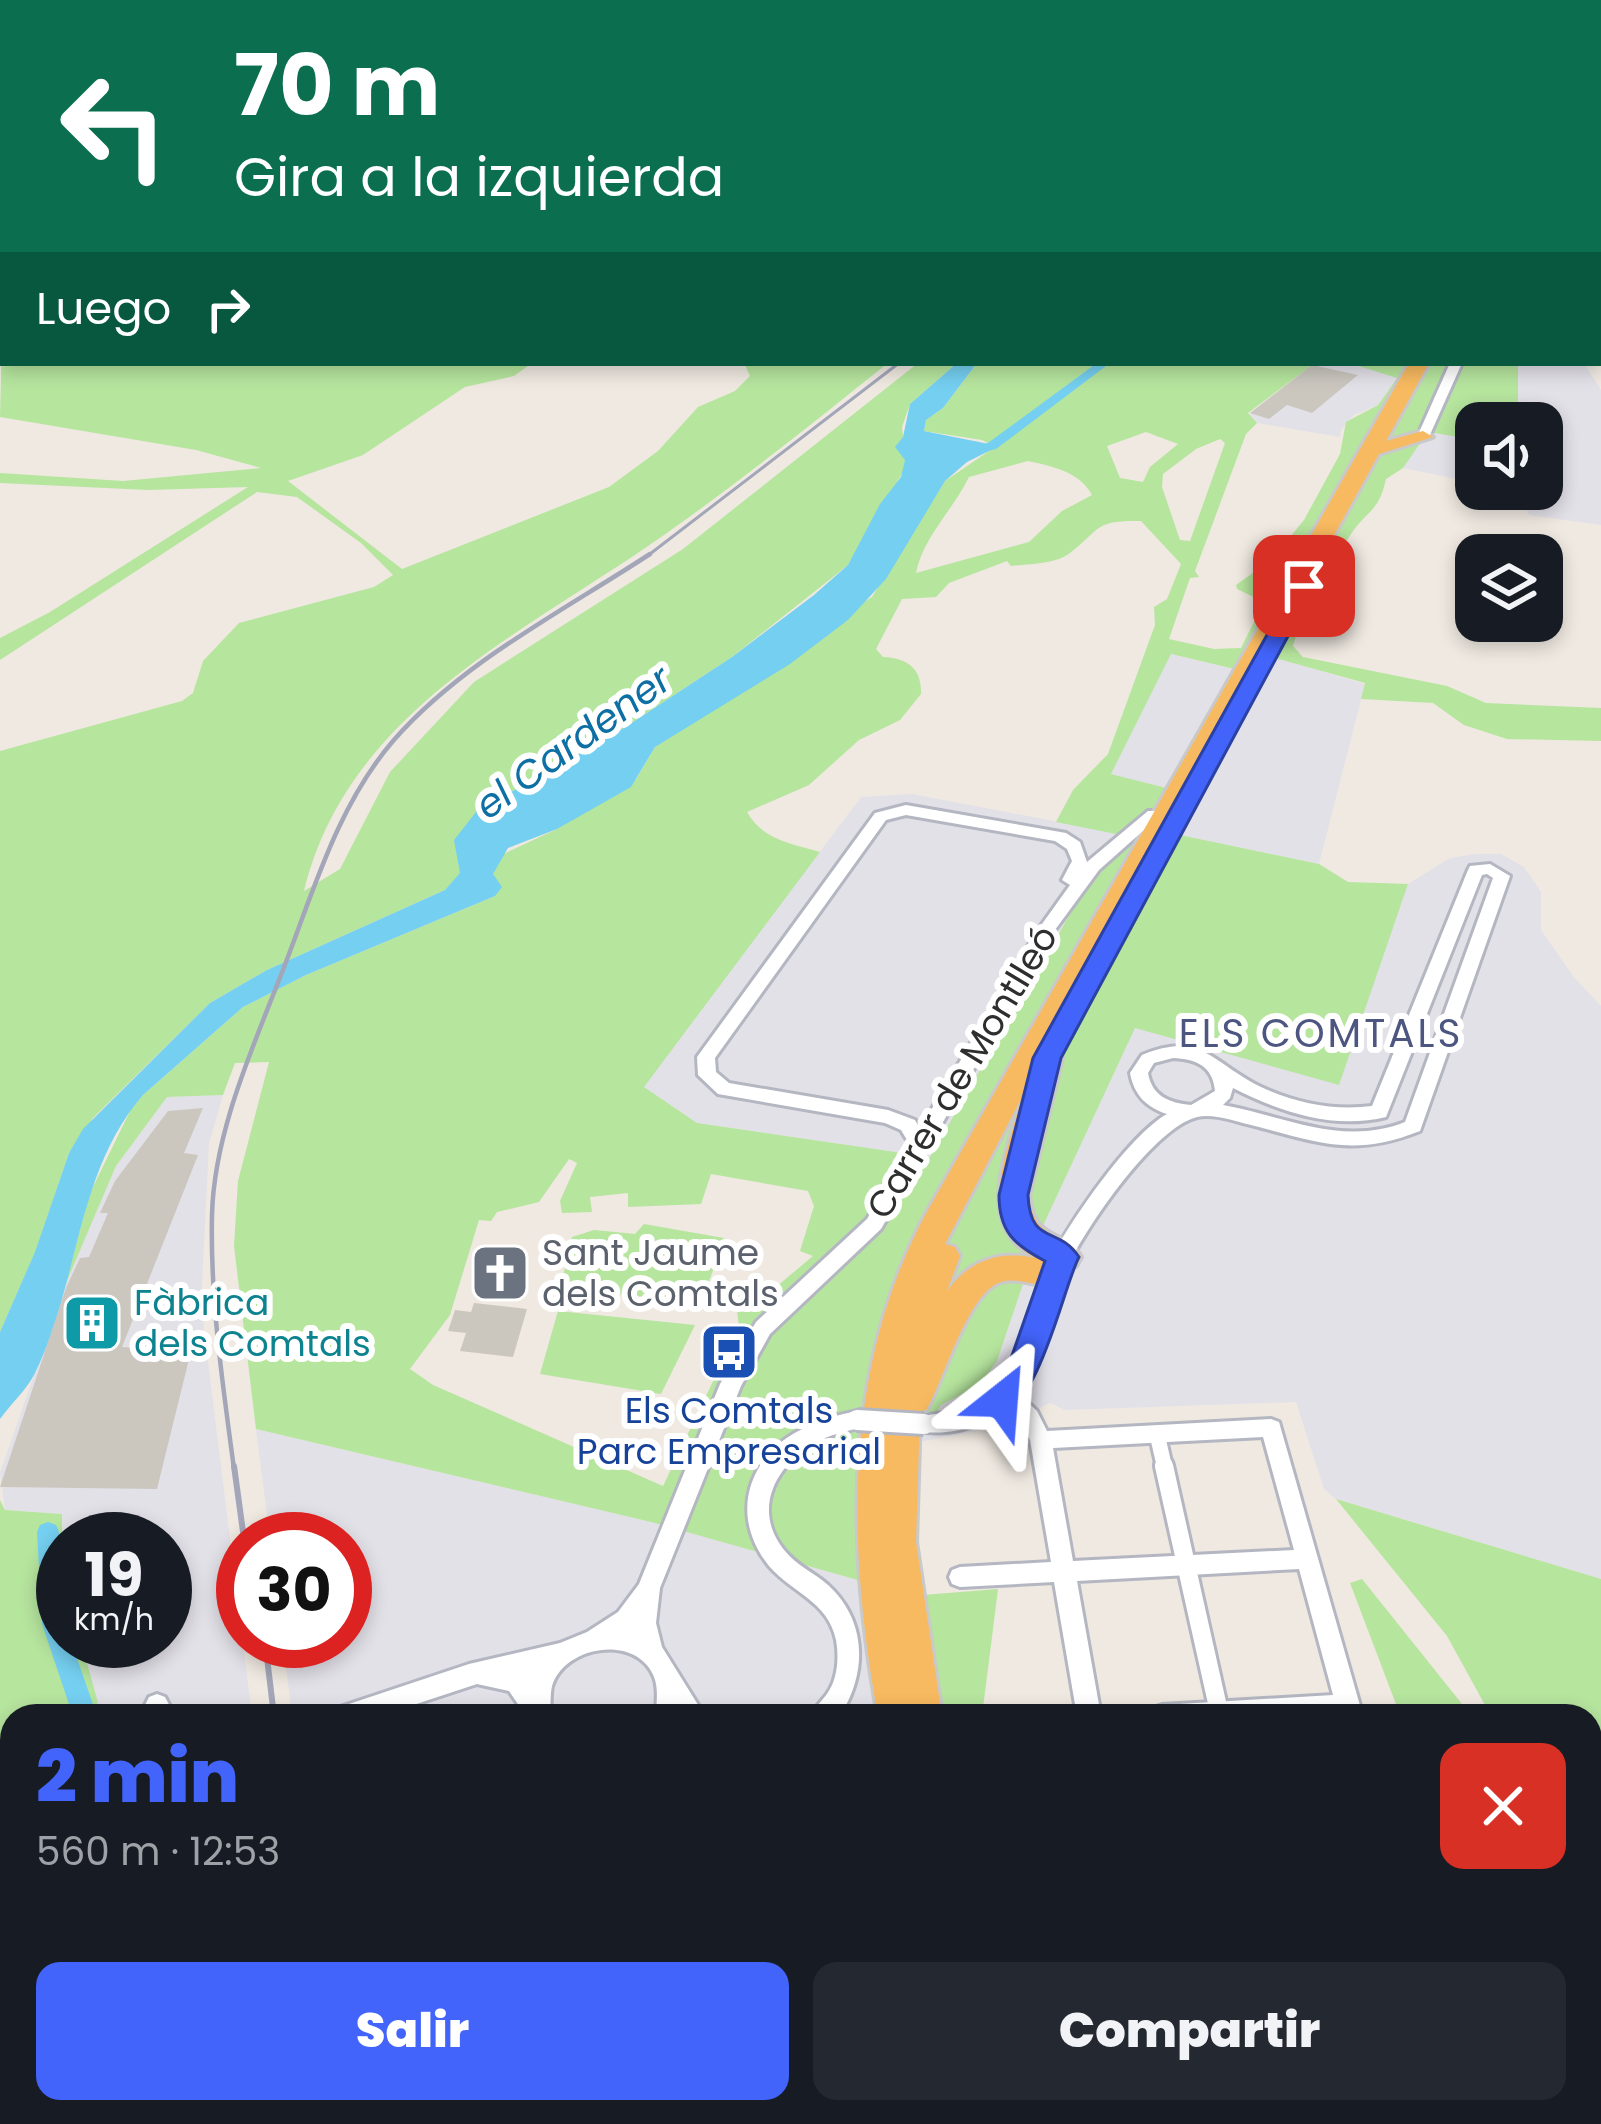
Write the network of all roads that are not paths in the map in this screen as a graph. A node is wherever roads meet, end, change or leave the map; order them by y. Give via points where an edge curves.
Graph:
1 (1417, 366) edge
2 (1427, 366) edge
3 (1455, 366) edge
4 (1423, 437) joint
5 (1381, 448) junction
6 (1154, 814) dead end
7 (1057, 915) junction
8 (1047, 1058) junction
9 (1222, 1073) junction
10 (944, 1099) junction
11 (1158, 1103) junction
12 (1197, 1110) junction
13 (888, 1117) junction
14 (1160, 1127) junction
15 (920, 1144) junction
16 (1019, 1251) junction
17 (1058, 1266) junction
18 (1008, 1396) junction
19 (912, 1421) junction
20 (1156, 1434) junction
21 (1041, 1440) junction
22 (1307, 1559) junction
23 (1186, 1565) junction
24 (1064, 1571) junction
25 (960, 1577) dead end
26 (649, 1588) junction
27 (596, 1638) junction
28 (651, 1652) junction
29 (563, 1653) junction
30 (470, 1675) junction
31 (671, 1688) junction
32 (382, 1704) edge
33 (531, 1704) edge
34 (538, 1704) edge
35 (669, 1704) edge
36 (684, 1704) edge
37 (833, 1704) edge
38 (896, 1704) edge
39 (920, 1704) edge
40 (1087, 1704) edge
41 (1218, 1704) edge
42 (1347, 1704) edge

1 - 38 highway via 914,1273 884,1376 875,1452 879,1605
2 - 5 highway
3 - 4 street
4 - 5 highway
5 - 8 highway
6 - 7 street, Carrer de Montlleó via 1093,866
7 - 10 street, Carrer de Montlleó
7 - 13 street via 1080,861 1060,837 906,810 873,822 704,1066 724,1090
8 - 16 highway via 1013,1195
8 - 19 highway via 933,1281 916,1332
9 - 11 street via 1195,1054 1156,1054 1139,1073
9 - 12 street via 1224,1093
9 - 12 street via 1324,1114 1379,1112 1476,870 1502,876 1413,1126 1392,1138 1340,1143 1240,1112
10 - 13 street
10 - 15 street, Carrer de Montlleó
11 - 12 street
11 - 14 street
12 - 14 street
13 - 15 street via 908,1125
14 - 17 street
15 - 26 street, Carrer de Montlleó via 874,1224 784,1304 745,1358
16 - 17 highway
16 - 19 highway via 965,1287
17 - 18 street
18 - 19 street via 977,1416
18 - 21 street
19 - 37 street, bridge via 856,1420 815,1430 782,1450 760,1493 774,1555 820,1591 845,1627 843,1691
19 - 39 highway via 899,1550
20 - 21 street
20 - 22 street via 1271,1428
20 - 23 street
21 - 24 street
22 - 23 street
22 - 42 street
23 - 24 street
23 - 41 street
24 - 25 street
24 - 40 street
26 - 27 street, Carrer de Montlleó via 626,1619
26 - 28 street, Carrer de Montlleó via 644,1623
27 - 28 street via 629,1640
27 - 29 street, Carrer de Montlleó
28 - 31 street
29 - 30 street, Carrer de Montlleó
29 - 34 street via 542,1678
30 - 32 street, Carrer de Montlleó
30 - 33 street via 516,1681
31 - 35 street
31 - 36 street

